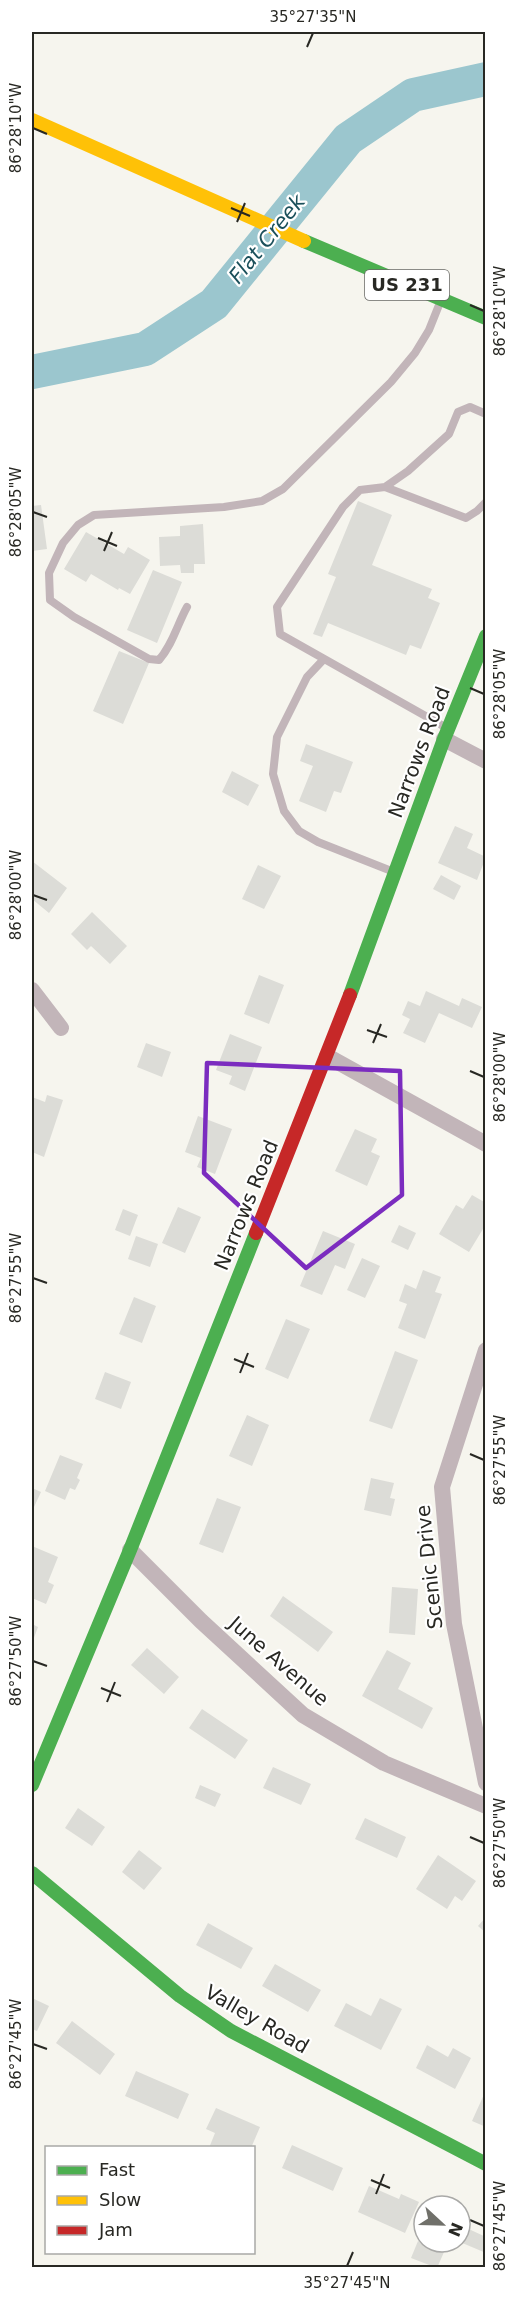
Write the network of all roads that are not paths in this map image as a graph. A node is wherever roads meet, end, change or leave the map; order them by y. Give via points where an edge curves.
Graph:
1 (32, 120) edge
2 (441, 299) junction
3 (486, 318) edge
4 (486, 414) edge
5 (385, 487) junction
6 (486, 502) edge
7 (188, 608) dead end
8 (486, 636) edge
9 (324, 659) junction
10 (446, 734) junction
11 (486, 761) edge
12 (395, 873) junction
13 (32, 990) edge
14 (61, 1028) dead end
15 (327, 1056) junction
16 (486, 1143) edge
17 (486, 1350) edge
18 (130, 1550) junction
19 (486, 1784) edge
20 (32, 1785) edge
21 (486, 1806) edge
22 (32, 1873) edge
23 (486, 2164) edge

1 - 2 main road, US 231
2 - 3 main road, US 231
2 - 7 lane via 416,353 283,489 262,501 243,504 93,515 63,543 49,573 50,600 149,659 159,660 169,648
4 - 5 lane via 470,407 458,412 450,434
5 - 6 lane via 466,518
5 - 9 lane via 360,490 342,507 277,607 280,634
8 - 10 main road, Narrows Road
9 - 10 lane
9 - 12 lane via 307,677 277,737 273,774 284,811 299,831 318,842
10 - 11 street
10 - 12 main road, Narrows Road
12 - 15 main road, Narrows Road
13 - 14 street
15 - 16 street
15 - 18 main road, Narrows Road
17 - 19 street, Scenic Drive via 442,1487 454,1624
18 - 20 main road, Narrows Road
18 - 21 street, June Avenue via 303,1714 384,1763
22 - 23 main road, Valley Road via 180,1996 231,2031

